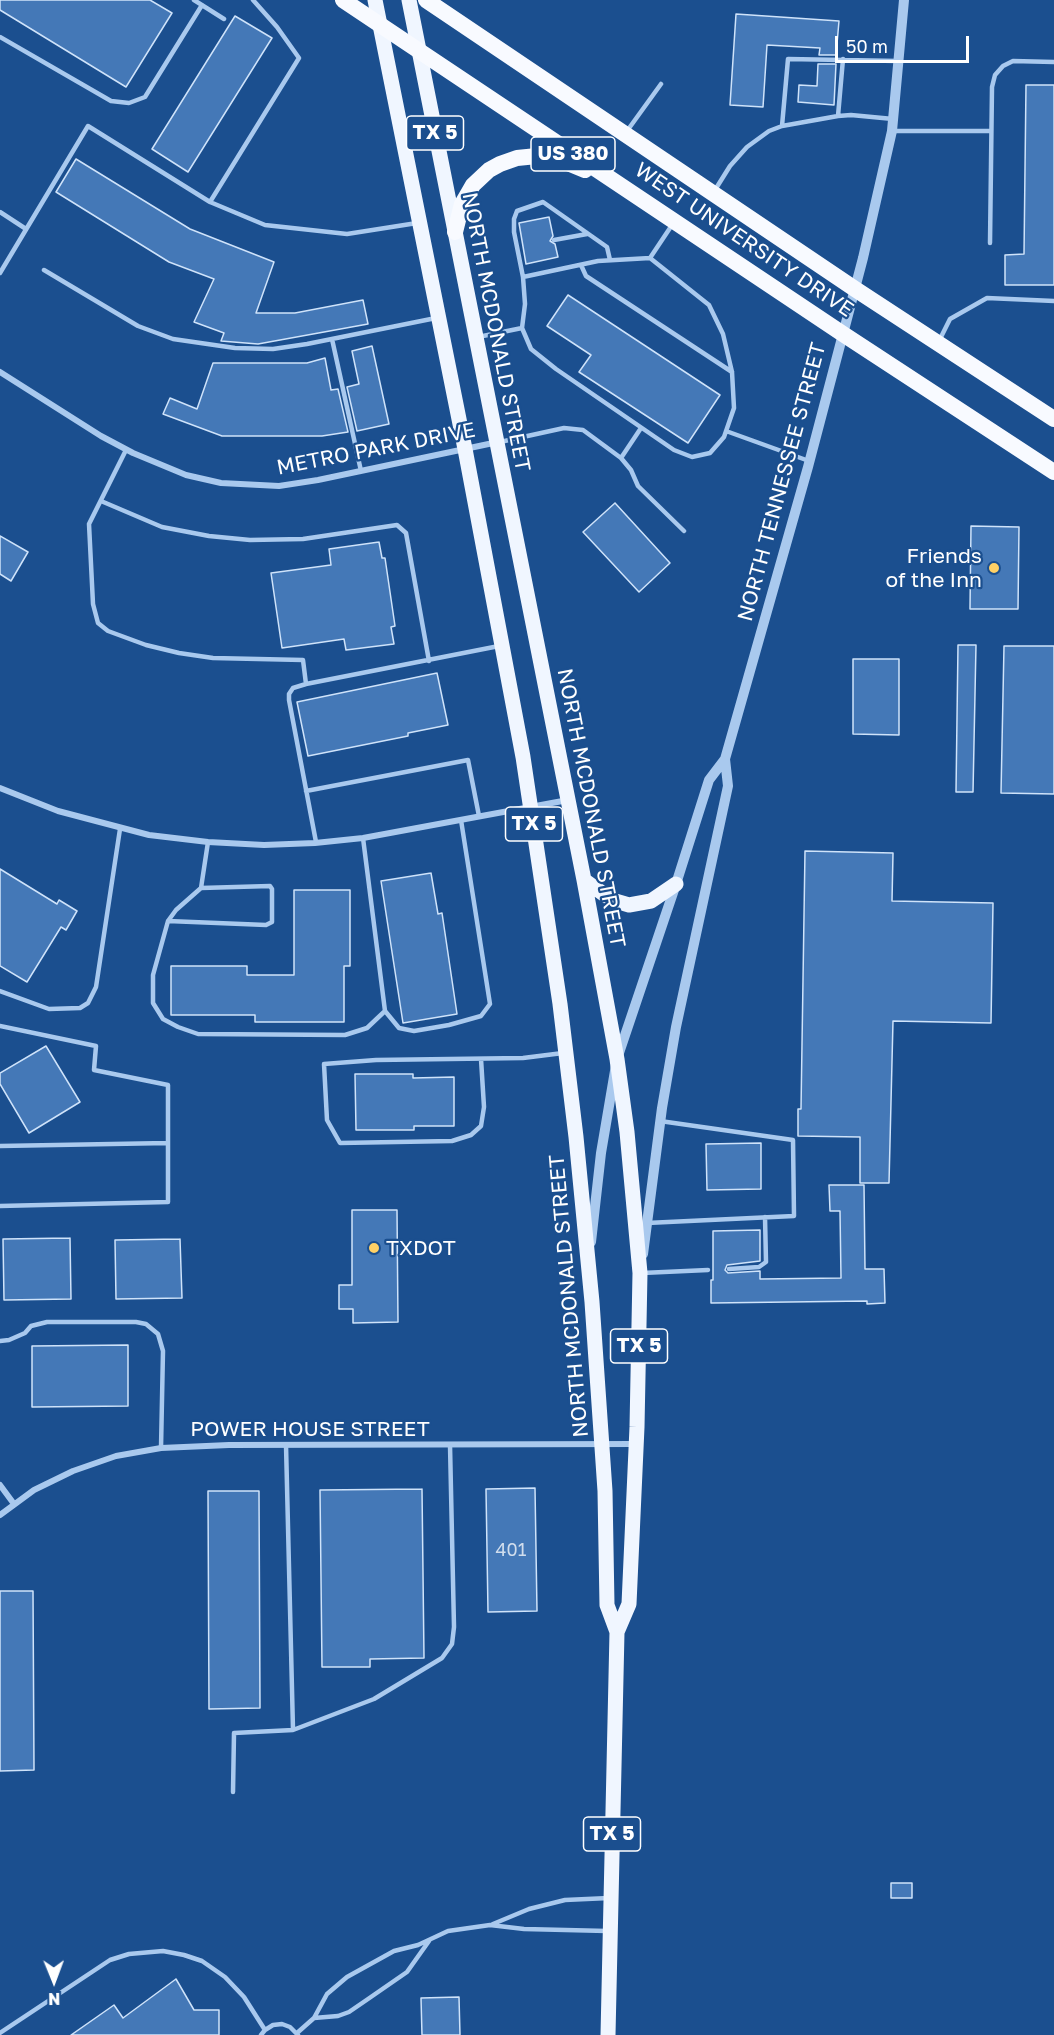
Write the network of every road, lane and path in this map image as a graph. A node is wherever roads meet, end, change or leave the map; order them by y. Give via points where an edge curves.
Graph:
1 (194, 0) edge
2 (254, 0) edge
3 (344, 0) edge
4 (375, 0) edge
5 (409, 0) edge
6 (426, 0) edge
7 (904, 0) edge
8 (202, 5) junction
9 (224, 19) dead end
10 (380, 25) junction
11 (0, 37) edge
12 (418, 51) junction
13 (843, 59) junction
14 (898, 61) junction
15 (1054, 62) edge
16 (661, 84) dead end
17 (838, 116) junction
18 (892, 125) junction
19 (782, 126) junction
20 (991, 130) junction
21 (625, 134) junction
22 (625, 188) junction
23 (714, 193) junction
24 (210, 202) junction
25 (0, 212) edge
26 (675, 220) junction
27 (420, 222) junction
28 (26, 229) junction
29 (455, 232) junction
30 (587, 234) junction
31 (554, 240) dead end
32 (990, 243) dead end
33 (650, 258) junction
34 (610, 260) junction
35 (581, 265) junction
36 (44, 270) dead end
37 (0, 273) edge
38 (523, 277) junction
39 (855, 289) junction
40 (1054, 301) edge
41 (439, 317) junction
42 (522, 328) junction
43 (843, 334) junction
44 (476, 338) junction
45 (332, 339) junction
46 (938, 342) junction
47 (0, 372) edge
48 (732, 372) junction
49 (1054, 419) edge
50 (641, 428) junction
51 (726, 431) junction
52 (498, 442) junction
53 (465, 449) junction
54 (126, 450) junction
55 (621, 458) junction
56 (809, 461) junction
57 (361, 471) junction
58 (1054, 472) edge
59 (100, 501) junction
60 (684, 531) dead end
61 (502, 645) junction
62 (429, 661) junction
63 (306, 684) junction
64 (725, 759) junction
65 (0, 788) edge
66 (306, 791) junction
67 (569, 800) junction
68 (532, 806) junction
69 (479, 816) junction
70 (461, 820) junction
71 (120, 829) junction
72 (363, 838) junction
73 (208, 842) junction
74 (316, 842) junction
75 (584, 880) junction
76 (676, 884) junction
77 (201, 888) junction
78 (168, 921) junction
79 (0, 991) edge
80 (385, 1011) junction
81 (0, 1026) edge
82 (566, 1053) junction
83 (480, 1059) junction
84 (617, 1059) junction
85 (660, 1121) junction
86 (168, 1143) junction
87 (0, 1146) edge
88 (0, 1206) edge
89 (765, 1217) junction
90 (647, 1223) junction
91 (588, 1264) junction
92 (729, 1269) dead end
93 (708, 1270) dead end
94 (640, 1273) junction
95 (0, 1341) edge
96 (602, 1444) junction
97 (637, 1444) junction
98 (286, 1445) junction
99 (450, 1445) junction
100 (161, 1448) junction
101 (0, 1485) edge
102 (14, 1504) junction
103 (0, 1515) edge
104 (617, 1632) junction
105 (293, 1730) junction
106 (233, 1792) dead end
107 (610, 1898) junction
108 (490, 1925) junction
109 (609, 1931) junction
110 (430, 1939) junction
111 (314, 2018) junction
112 (265, 2030) junction
113 (0, 2033) edge
114 (297, 2034) edge
115 (261, 2035) edge
116 (608, 2035) edge

1 - 8 lane
2 - 24 lane via 299,58
3 - 10 highway, US 380
4 - 10 main road, NORTH MCDONALD STREET / TX 5
5 - 12 main road, NORTH MCDONALD STREET / TX 5
6 - 21 highway, WEST UNIVERSITY DRIVE / US 380
7 - 14 street, NORTH TENNESSEE STREET
8 - 9 lane
8 - 11 lane via 145,97 129,103 111,101
10 - 12 highway, WEST UNIVERSITY DRIVE / US 380
10 - 27 main road, NORTH MCDONALD STREET / TX 5
12 - 22 highway, WEST UNIVERSITY DRIVE / US 380
12 - 29 main road, NORTH MCDONALD STREET / TX 5
13 - 14 lane
13 - 17 lane
13 - 19 lane via 788,58
14 - 18 street, NORTH TENNESSEE STREET
15 - 20 lane via 1013,61 1003,66 992,87
16 - 21 lane
17 - 18 lane via 851,115
17 - 19 lane
18 - 20 lane
18 - 39 street, NORTH TENNESSEE STREET
19 - 23 lane via 747,147
20 - 32 lane
21 - 23 highway, WEST UNIVERSITY DRIVE / US 380
22 - 26 highway, WEST UNIVERSITY DRIVE / US 380
22 - 29 highway via 551,158 517,159 489,170 473,185 462,204
23 - 39 highway, WEST UNIVERSITY DRIVE / US 380
24 - 27 lane via 265,225 333,234
24 - 28 lane via 88,126
25 - 28 lane
26 - 33 lane
26 - 43 highway, WEST UNIVERSITY DRIVE / US 380
27 - 41 main road, NORTH MCDONALD STREET / TX 5
28 - 37 lane
29 - 44 main road, NORTH MCDONALD STREET / TX 5
30 - 31 lane
30 - 34 lane via 607,247
30 - 38 lane via 543,202 517,211 514,232
33 - 34 lane
33 - 48 lane via 709,304 723,334
34 - 35 lane
35 - 38 lane
35 - 48 lane via 586,276
36 - 45 lane via 138,326 173,339 273,349
38 - 42 lane
39 - 43 street, NORTH TENNESSEE STREET
39 - 46 highway, WEST UNIVERSITY DRIVE / US 380
40 - 46 lane via 987,298 950,319
41 - 45 lane
41 - 53 main road, NORTH MCDONALD STREET / TX 5
42 - 44 lane
42 - 50 lane via 531,349
43 - 56 street, NORTH TENNESSEE STREET
43 - 58 highway, WEST UNIVERSITY DRIVE / US 380
44 - 52 main road, NORTH MCDONALD STREET / TX 5
45 - 57 lane
46 - 49 highway, WEST UNIVERSITY DRIVE / US 380
47 - 54 street, METRO PARK DRIVE
48 - 51 lane via 734,408
50 - 51 lane via 692,457 710,453
50 - 55 lane
51 - 56 lane
52 - 53 street, METRO PARK DRIVE
52 - 55 lane via 564,428 583,430
52 - 67 main road, NORTH MCDONALD STREET / TX 5
53 - 57 street, METRO PARK DRIVE
53 - 61 main road, NORTH MCDONALD STREET / TX 5
54 - 57 street, METRO PARK DRIVE via 186,475 240,485 279,486
54 - 59 lane
55 - 60 lane via 638,486
56 - 64 street, NORTH TENNESSEE STREET
59 - 62 lane via 162,527 250,540 303,539 397,525 406,533
59 - 63 lane via 89,524 93,604 98,623 146,645 179,653 213,658 303,660
61 - 62 lane
61 - 68 main road, NORTH MCDONALD STREET / TX 5
62 - 63 lane
63 - 66 lane via 293,688 289,694
64 - 76 street via 709,780
64 - 85 street via 728,786 688,962
65 - 71 street via 58,811
66 - 69 lane via 468,760
66 - 74 lane
67 - 68 street
67 - 75 main road, NORTH MCDONALD STREET / TX 5
68 - 69 street
68 - 82 main road, NORTH MCDONALD STREET / TX 5
69 - 70 street
70 - 72 street
70 - 80 lane via 490,1004 481,1016 414,1031 399,1028
71 - 73 street
71 - 79 lane via 96,987 88,1003 80,1008 49,1010
72 - 74 street
72 - 80 lane
73 - 74 street
73 - 77 lane
75 - 76 main road via 612,900 629,905 651,901
75 - 84 main road, NORTH MCDONALD STREET / TX 5
76 - 84 street
77 - 78 lane
77 - 78 lane via 270,886 272,922 266,925
78 - 80 lane via 153,975 153,1003 163,1019 178,1028 198,1034 345,1035 367,1028
81 - 86 lane via 96,1046 94,1070 168,1085
82 - 83 lane
82 - 91 main road, NORTH MCDONALD STREET / TX 5
83 - 83 lane via 324,1064 327,1120 340,1143 452,1141 471,1135 481,1126 484,1107
84 - 91 street via 600,1154
84 - 94 main road, NORTH MCDONALD STREET / TX 5
85 - 89 lane via 793,1140 794,1216
85 - 90 street
86 - 87 lane
86 - 88 lane via 168,1202
89 - 90 lane
89 - 92 lane via 766,1262 759,1267
90 - 94 street
91 - 96 main road, NORTH MCDONALD STREET / TX 5
93 - 94 lane
94 - 97 main road, NORTH MCDONALD STREET / TX 5
95 - 100 lane via 47,1322 146,1324 158,1334 163,1351
96 - 97 street, POWER HOUSE STREET
96 - 99 street, POWER HOUSE STREET
96 - 104 main road, NORTH MCDONALD STREET / TX 5 via 607,1605
97 - 104 main road, NORTH MCDONALD STREET / TX 5 via 629,1604
98 - 99 street, POWER HOUSE STREET
98 - 100 street, POWER HOUSE STREET
98 - 105 lane
99 - 105 lane via 452,1644 442,1658 374,1699
100 - 102 street, POWER HOUSE STREET via 116,1456 74,1471
101 - 102 street
102 - 103 street, POWER HOUSE STREET
104 - 107 main road, NORTH MCDONALD STREET / TX 5
105 - 106 lane via 234,1733
107 - 108 lane via 565,1900
107 - 109 main road, NORTH MCDONALD STREET / TX 5
108 - 109 lane
108 - 110 lane via 462,1927
109 - 116 main road, NORTH MCDONALD STREET / TX 5
110 - 111 lane via 394,1951 347,1977 327,1995
110 - 111 lane via 407,1972 349,2012
111 - 114 lane
112 - 113 lane via 244,1997 225,1977 202,1961 163,1951 110,1960
112 - 114 lane via 282,2024
112 - 115 lane

